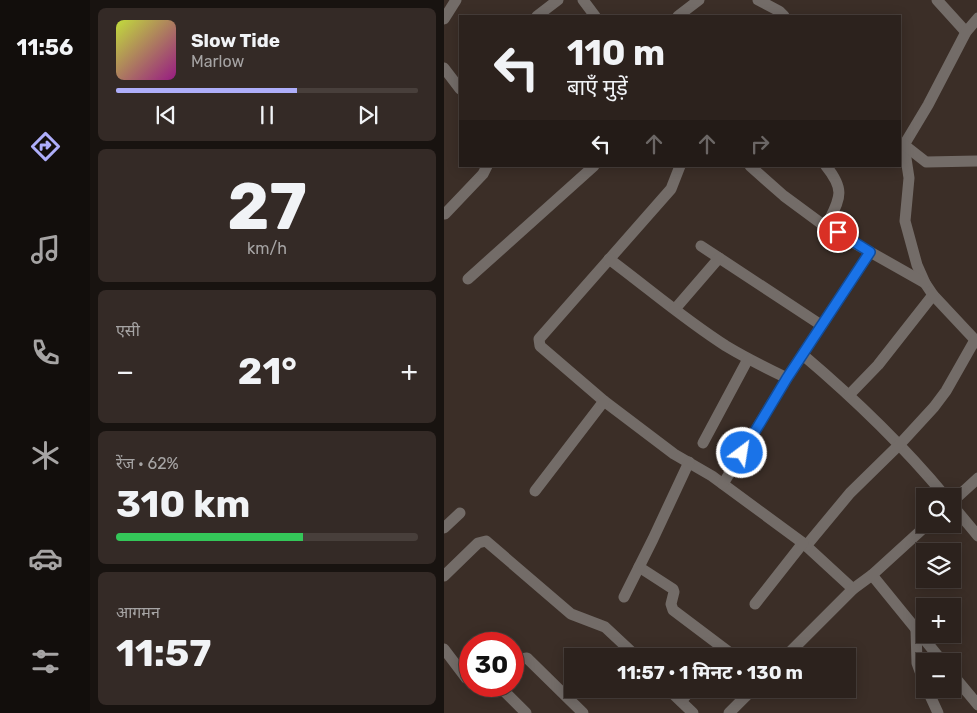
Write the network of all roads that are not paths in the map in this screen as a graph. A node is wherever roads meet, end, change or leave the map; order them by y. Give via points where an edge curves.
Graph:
1 (456, 0) edge
2 (558, 0) edge
3 (583, 0) edge
4 (700, 0) edge
5 (938, 0) edge
6 (763, 1) edge
7 (538, 15) edge
8 (594, 15) edge
9 (679, 15) edge
10 (783, 15) edge
11 (977, 18) edge
12 (444, 19) edge
13 (966, 32) junction
14 (444, 68) edge
15 (458, 82) edge
16 (902, 143) edge
17 (977, 161) edge
18 (486, 167) edge
19 (593, 167) edge
20 (680, 167) edge
21 (751, 167) edge
22 (828, 167) edge
23 (445, 214) edge
24 (826, 227) junction
25 (701, 246) dead end
26 (870, 252) junction
27 (719, 258) junction
28 (610, 259) junction
29 (468, 279) dead end
30 (925, 283) junction
31 (933, 295) junction
32 (675, 309) junction
33 (821, 325) junction
34 (976, 341) edge
35 (803, 355) junction
36 (748, 359) junction
37 (787, 378) junction
38 (850, 394) junction
39 (604, 401) junction
40 (703, 443) dead end
41 (900, 444) junction
42 (688, 462) junction
43 (977, 478) edge
44 (724, 484) junction
45 (938, 488) edge
46 (535, 491) dead end
47 (961, 493) edge
48 (460, 513) dead end
49 (961, 516) edge
50 (444, 528) edge
51 (918, 533) edge
52 (977, 536) edge
53 (804, 545) junction
54 (639, 567) junction
55 (872, 575) junction
56 (444, 576) edge
57 (853, 590) junction
58 (624, 597) dead end
59 (755, 604) dead end
60 (916, 630) edge
61 (927, 643) edge
62 (628, 648) edge
63 (720, 648) edge
64 (794, 648) edge
65 (444, 649) edge
66 (935, 653) edge
67 (524, 659) edge
68 (459, 669) edge
69 (961, 685) edge
70 (510, 697) edge
71 (678, 698) edge
72 (684, 698) edge
73 (744, 698) edge
74 (931, 698) edge
75 (681, 701) junction
76 (977, 705) edge
77 (526, 713) edge
78 (582, 713) edge
79 (693, 713) edge
80 (729, 713) edge
81 (938, 713) edge

1 - 12 street
2 - 7 street
3 - 8 street
4 - 9 street
5 - 13 street
6 - 10 street
11 - 13 street
13 - 16 street via 928,105
14 - 15 street
16 - 17 street via 926,162
16 - 30 street via 909,170 905,221
18 - 23 street
19 - 29 street
20 - 28 street via 671,189
21 - 24 street
22 - 24 street via 840,191
24 - 26 street
25 - 27 street
26 - 30 street
26 - 33 street
27 - 32 street
27 - 33 street
28 - 32 street
28 - 39 street via 538,339 540,346
30 - 31 street
31 - 34 street
31 - 38 street via 878,365
32 - 36 street
33 - 35 street
34 - 41 street via 943,395
35 - 37 street
35 - 38 street
36 - 37 street
36 - 40 street
37 - 44 street
38 - 41 street
39 - 42 street
39 - 46 street
41 - 45 street
41 - 53 street via 850,492
42 - 44 street
42 - 54 street
43 - 47 street
44 - 53 street
48 - 50 street
49 - 52 street
51 - 55 street
53 - 57 street
53 - 59 street
54 - 58 street
54 - 63 street via 673,589 673,610
55 - 57 street
55 - 60 street
56 - 62 street via 478,542 486,541 571,614 606,627
57 - 64 street
61 - 66 street
65 - 68 street
67 - 78 street
69 - 76 street
70 - 77 street
71 - 75 street
72 - 75 street
73 - 80 street
74 - 81 street
75 - 79 street

